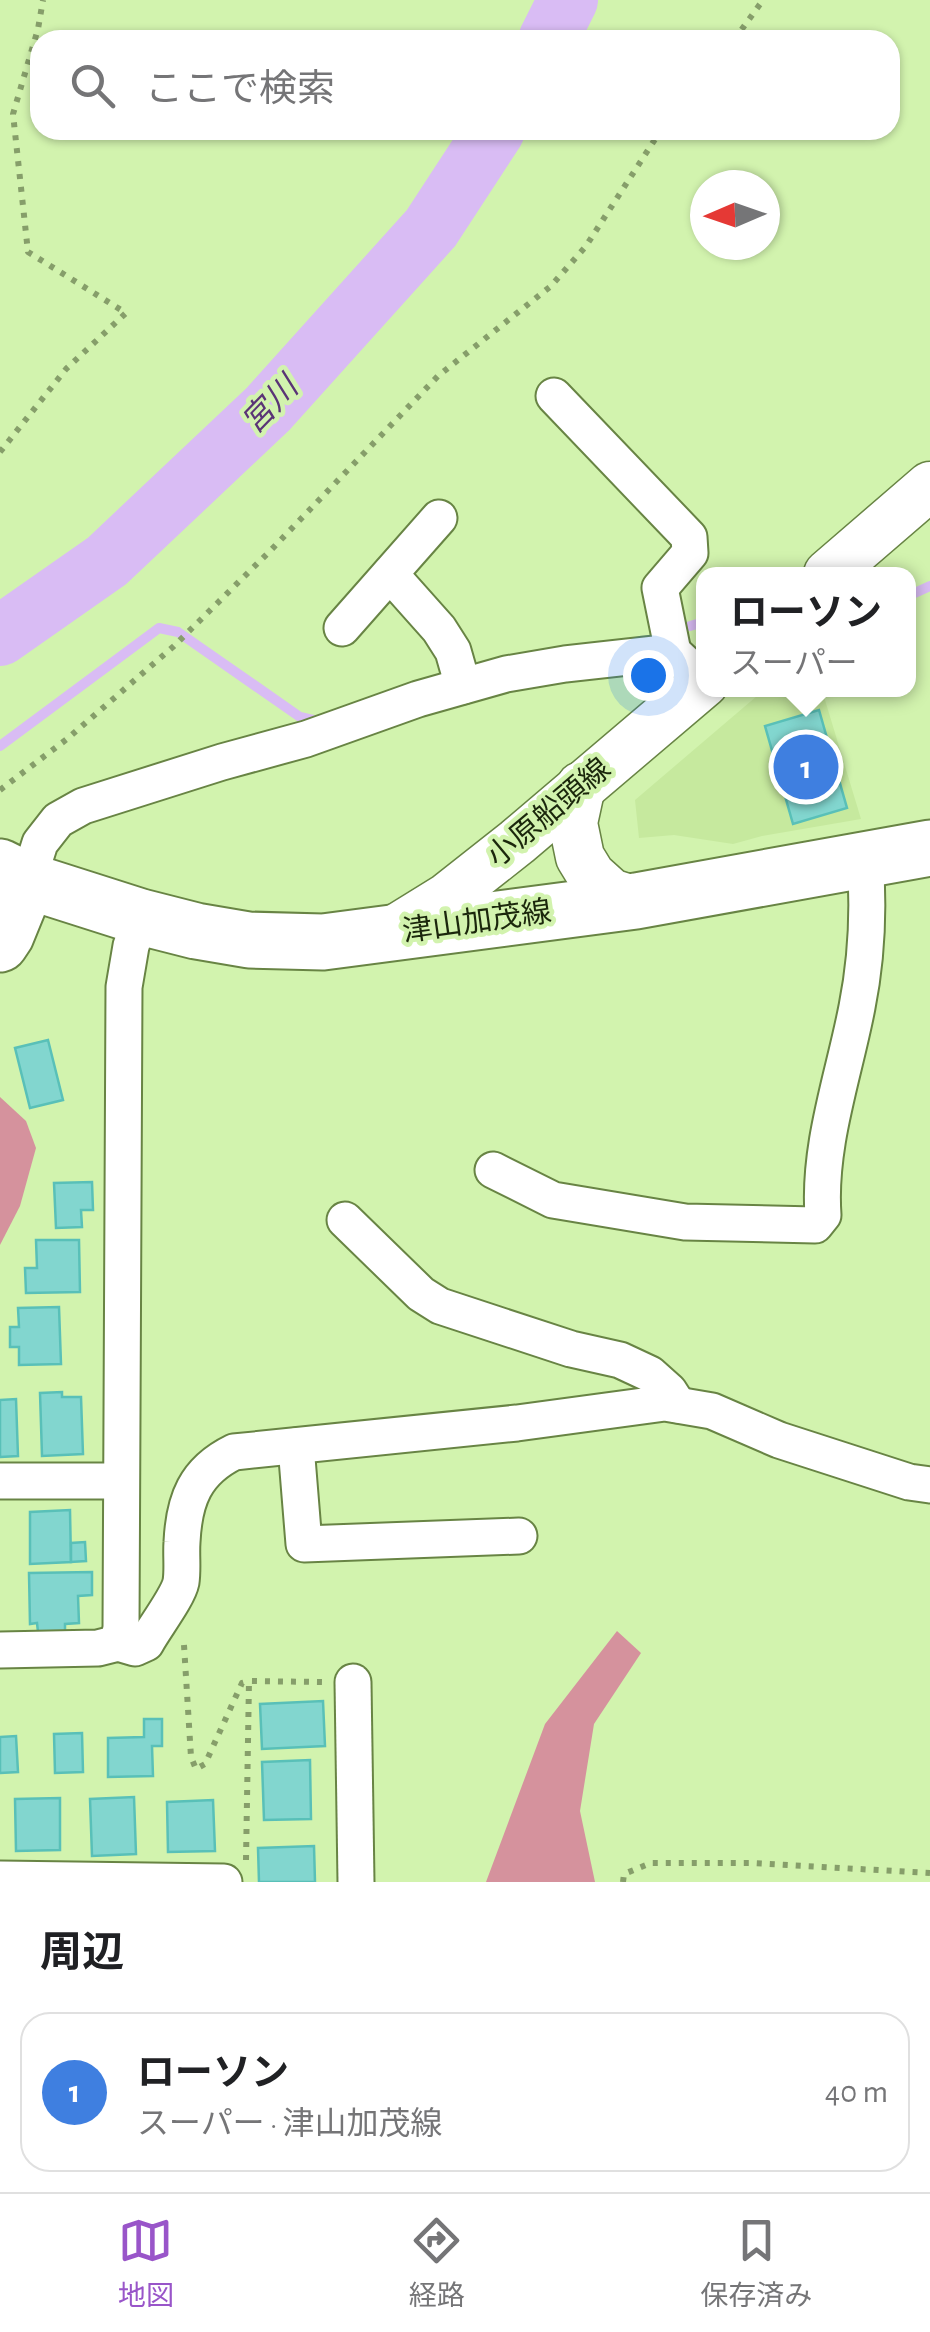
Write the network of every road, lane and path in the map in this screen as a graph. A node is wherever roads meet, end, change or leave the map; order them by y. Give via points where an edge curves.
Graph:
1 (44, 0) edge
2 (763, 0) edge
3 (38, 30) edge
4 (741, 30) edge
5 (30, 56) edge
6 (655, 140) edge
7 (554, 396) dead end
8 (0, 452) edge
9 (930, 486) edge
10 (439, 518) dead end
11 (836, 567) edge
12 (390, 574) junction
13 (342, 628) dead end
14 (693, 672) edge
15 (463, 686) junction
16 (581, 786) junction
17 (0, 790) edge
18 (930, 848) edge
19 (866, 860) junction
20 (14, 874) edge
21 (636, 901) junction
22 (141, 917) junction
23 (388, 934) junction
24 (0, 944) edge
25 (493, 1170) dead end
26 (345, 1220) dead end
27 (678, 1405) junction
28 (296, 1446) junction
29 (120, 1480) junction
30 (0, 1481) edge
31 (930, 1485) edge
32 (519, 1536) dead end
33 (181, 1584) junction
34 (118, 1643) junction
35 (0, 1650) edge
36 (249, 1680) junction
37 (353, 1682) joint
38 (930, 1873) edge
39 (0, 1879) edge
40 (235, 1879) edge
41 (356, 1882) edge
42 (623, 1882) edge

1 - 3 path
2 - 4 path
5 - 8 path via 13,114 28,252 126,313 66,369
6 - 17 path via 586,246 551,286 438,376 174,646
7 - 14 street via 689,537 690,554 660,588
9 - 11 main road
10 - 12 street
12 - 13 street
12 - 15 street via 453,651
14 - 15 street via 564,664
14 - 16 main road, 小原船頭線
15 - 20 street via 83,806 58,820
16 - 21 main road via 573,822 580,857 610,893
16 - 23 main road, 小原船頭線 via 446,898
18 - 19 main road, 津山加茂線
19 - 21 main road, 津山加茂線
19 - 25 street via 866,952 828,1142 823,1215 815,1225 685,1222 553,1200
20 - 22 main road, 津山加茂線
20 - 24 main road via 12,920
21 - 23 main road, 津山加茂線
22 - 23 main road, 津山加茂線 via 249,940 323,942
22 - 29 street via 124,987
26 - 27 street via 440,1306 620,1360 650,1374
27 - 28 street
27 - 31 street
28 - 32 street via 304,1544
28 - 33 street via 234,1452 194,1486 186,1506
29 - 30 street
29 - 34 street
33 - 34 street via 146,1644
33 - 36 path via 196,1769 205,1764
34 - 35 street
36 - 37 path
36 - 40 path
37 - 41 street
38 - 42 path via 752,1862 650,1864 624,1874
39 - 40 street

